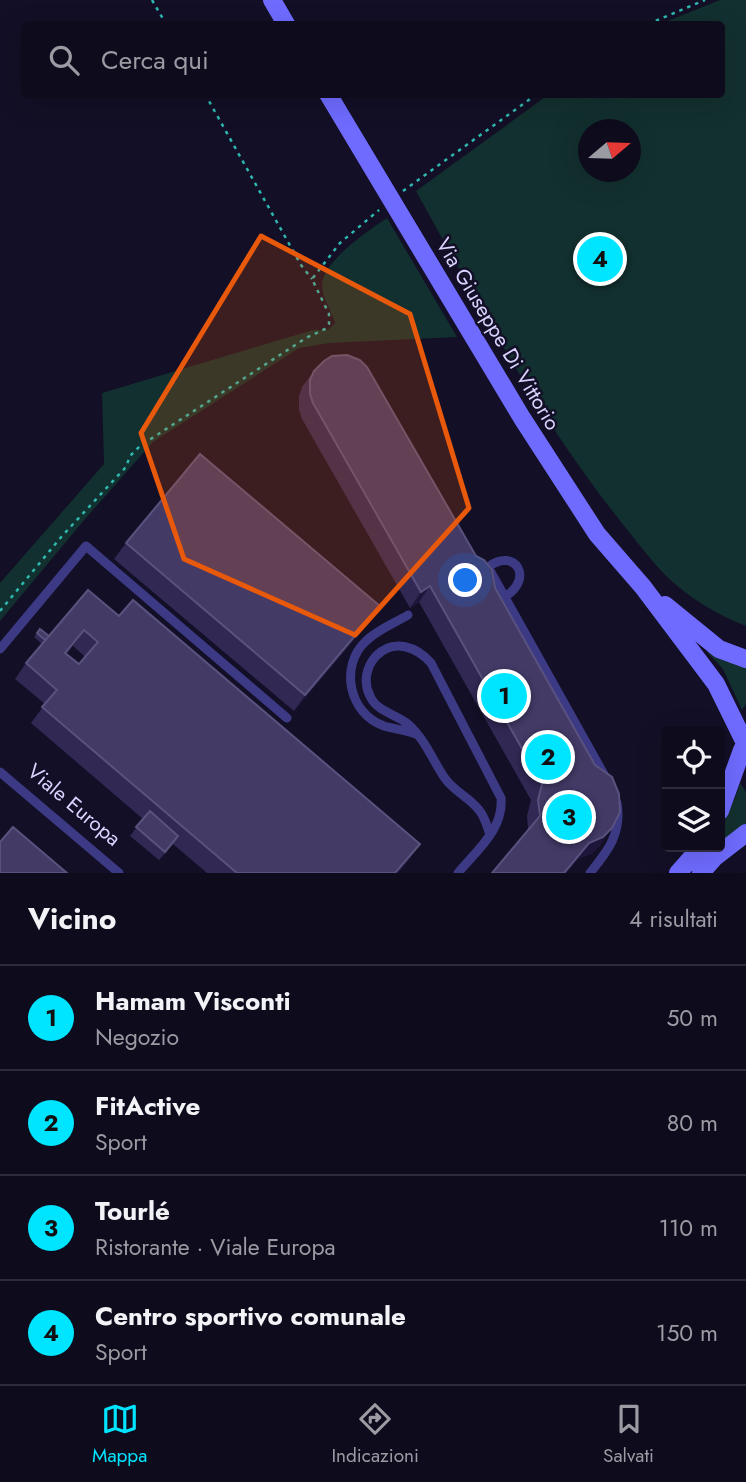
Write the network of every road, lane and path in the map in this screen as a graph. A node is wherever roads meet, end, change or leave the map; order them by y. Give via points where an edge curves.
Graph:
1 (152, 0) edge
2 (272, 0) edge
3 (705, 0) edge
4 (164, 21) edge
5 (284, 21) edge
6 (655, 21) edge
7 (207, 98) edge
8 (330, 98) edge
9 (531, 98) edge
10 (390, 200) junction
11 (312, 279) junction
12 (643, 587) junction
13 (506, 596) dead end
14 (0, 611) edge
15 (408, 615) dead end
16 (0, 649) edge
17 (746, 659) edge
18 (287, 718) dead end
19 (418, 734) junction
20 (744, 738) edge
21 (746, 769) edge
22 (0, 772) edge
23 (608, 782) edge
24 (614, 793) edge
25 (725, 796) edge
26 (746, 833) edge
27 (490, 835) junction
28 (697, 852) edge
29 (607, 853) junction
30 (119, 873) edge
31 (458, 873) edge
32 (590, 873) edge
33 (599, 873) edge
34 (678, 873) edge
35 (701, 873) edge

1 - 4 path
2 - 5 main road
3 - 6 path
7 - 11 path
8 - 10 main road, Via Giuseppe Di Vittorio
9 - 10 path
10 - 11 path via 340,243
10 - 12 main road, Via Giuseppe Di Vittorio via 597,534
11 - 14 path via 329,314 325,329 140,446
12 - 17 main road, Via Giuseppe Di Vittorio via 719,649
12 - 20 main road, Via Giuseppe Di Vittorio via 716,684
13 - 23 lane
15 - 19 lane via 367,639 357,651 349,680 360,709 371,719
16 - 18 lane via 86,546
19 - 27 lane via 445,779 482,813
19 - 27 lane via 378,708 366,687 371,663 389,648 413,648 431,663 501,798 500,818
20 - 21 main road, Via Giuseppe Di Vittorio
20 - 25 main road
22 - 30 lane, Viale Europa
24 - 29 lane via 618,830
26 - 35 main road
27 - 31 lane
28 - 34 main road
29 - 32 lane
29 - 33 lane

